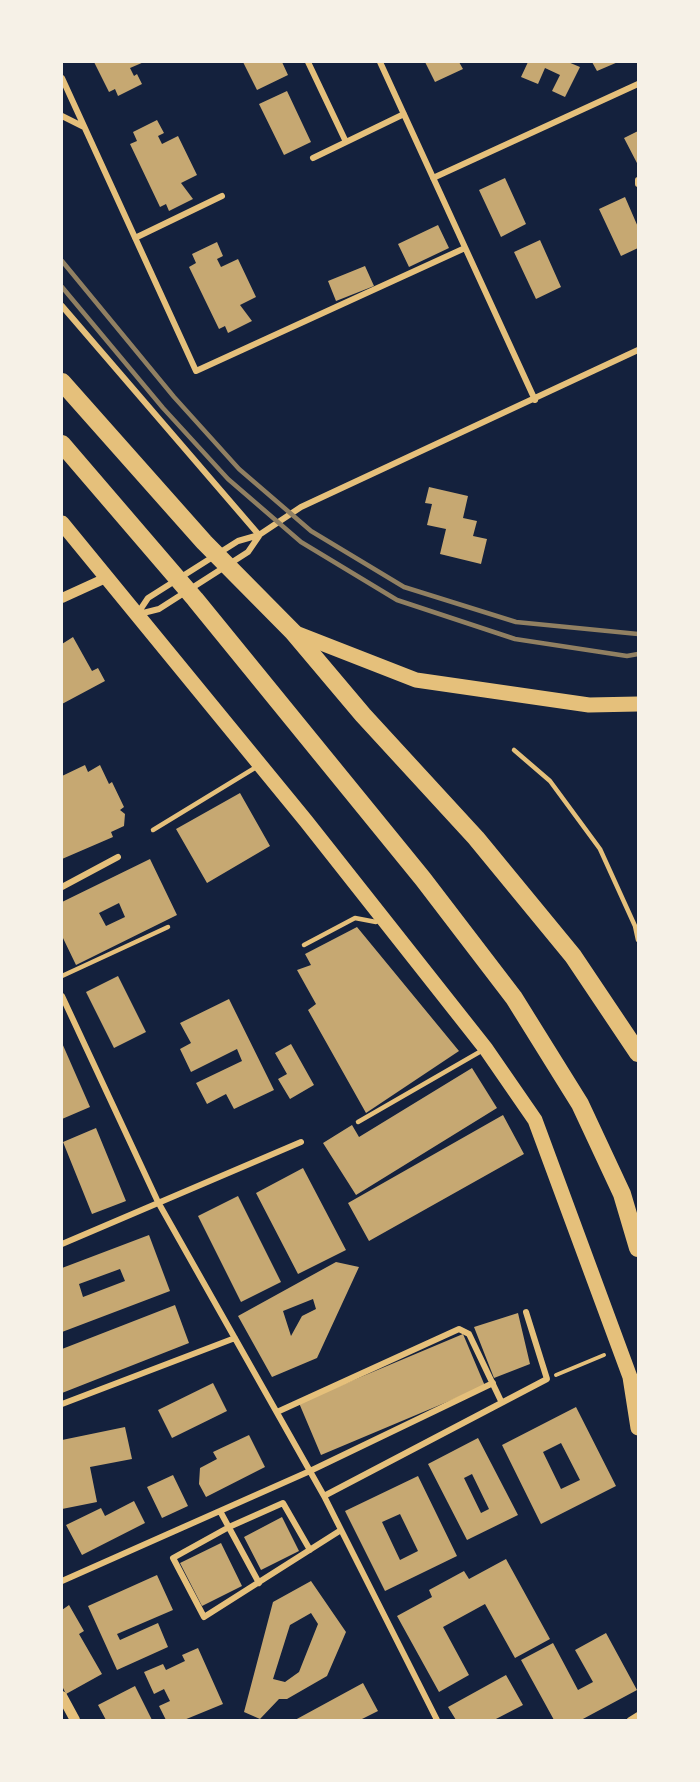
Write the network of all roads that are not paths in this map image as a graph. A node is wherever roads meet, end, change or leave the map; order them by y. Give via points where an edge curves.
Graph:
1 (308, 62) edge
2 (380, 62) edge
3 (62, 78) edge
4 (639, 84) edge
5 (404, 114) junction
6 (62, 116) edge
7 (84, 128) junction
8 (346, 142) junction
9 (313, 158) dead end
10 (433, 178) junction
11 (222, 196) dead end
12 (135, 238) junction
13 (465, 248) junction
14 (62, 306) edge
15 (639, 350) edge
16 (62, 382) edge
17 (535, 400) junction
18 (62, 444) edge
19 (62, 523) edge
20 (260, 535) junction
21 (108, 577) junction
22 (62, 598) edge
23 (138, 614) junction
24 (293, 632) junction
25 (639, 704) edge
26 (514, 750) dead end
27 (260, 764) junction
28 (153, 830) dead end
29 (118, 857) dead end
30 (62, 887) edge
31 (382, 917) junction
32 (168, 927) dead end
33 (639, 940) edge
34 (304, 945) dead end
35 (62, 976) edge
36 (62, 996) edge
37 (486, 1048) junction
38 (639, 1053) edge
39 (358, 1122) dead end
40 (301, 1142) dead end
41 (158, 1202) junction
42 (62, 1244) edge
43 (639, 1248) edge
44 (526, 1312) dead end
45 (235, 1338) junction
46 (493, 1383) junction
47 (501, 1401) junction
48 (62, 1404) edge
49 (277, 1412) junction
50 (639, 1428) edge
51 (310, 1471) junction
52 (324, 1496) junction
53 (220, 1511) junction
54 (229, 1527) junction
55 (341, 1530) junction
56 (310, 1550) junction
57 (62, 1581) edge
58 (259, 1583) junction
59 (62, 1696) edge
60 (639, 1715) edge
61 (75, 1720) edge
62 (437, 1720) edge
63 (630, 1720) edge

1 - 8 street
2 - 5 street
3 - 7 street
4 - 10 street
5 - 8 street
5 - 10 street
6 - 7 street
7 - 12 street
8 - 9 street
10 - 13 street
11 - 12 street
12 - 13 street via 196,371
13 - 17 street
14 - 20 street
15 - 17 street
16 - 24 highway via 204,542
17 - 20 street via 301,507
18 - 43 highway via 195,599 423,879 514,998 580,1104 622,1194
19 - 21 main road
20 - 23 street via 248,552 159,609
20 - 23 street via 237,541 148,598
21 - 22 street
21 - 23 main road
23 - 27 main road
24 - 25 main road via 416,680 589,705
24 - 38 highway via 476,838 573,956
26 - 33 lane via 550,781 600,849
27 - 28 lane
27 - 31 main road
29 - 30 street
31 - 34 lane via 376,922 355,918
31 - 37 main road
32 - 35 lane
36 - 41 street
37 - 39 lane
37 - 50 main road via 535,1120 630,1377
40 - 41 street
41 - 42 street
41 - 45 street
44 - 47 street via 547,1379
45 - 48 street
45 - 49 street
46 - 47 street
46 - 49 street via 469,1334 459,1329
46 - 51 street
47 - 52 street
49 - 51 street
51 - 52 street
51 - 53 street
52 - 55 street
53 - 54 street
53 - 57 street
54 - 56 street via 283,1503
54 - 58 street
54 - 58 street via 173,1558 204,1617
55 - 56 street
55 - 62 street
56 - 58 street
59 - 61 street
60 - 63 street

